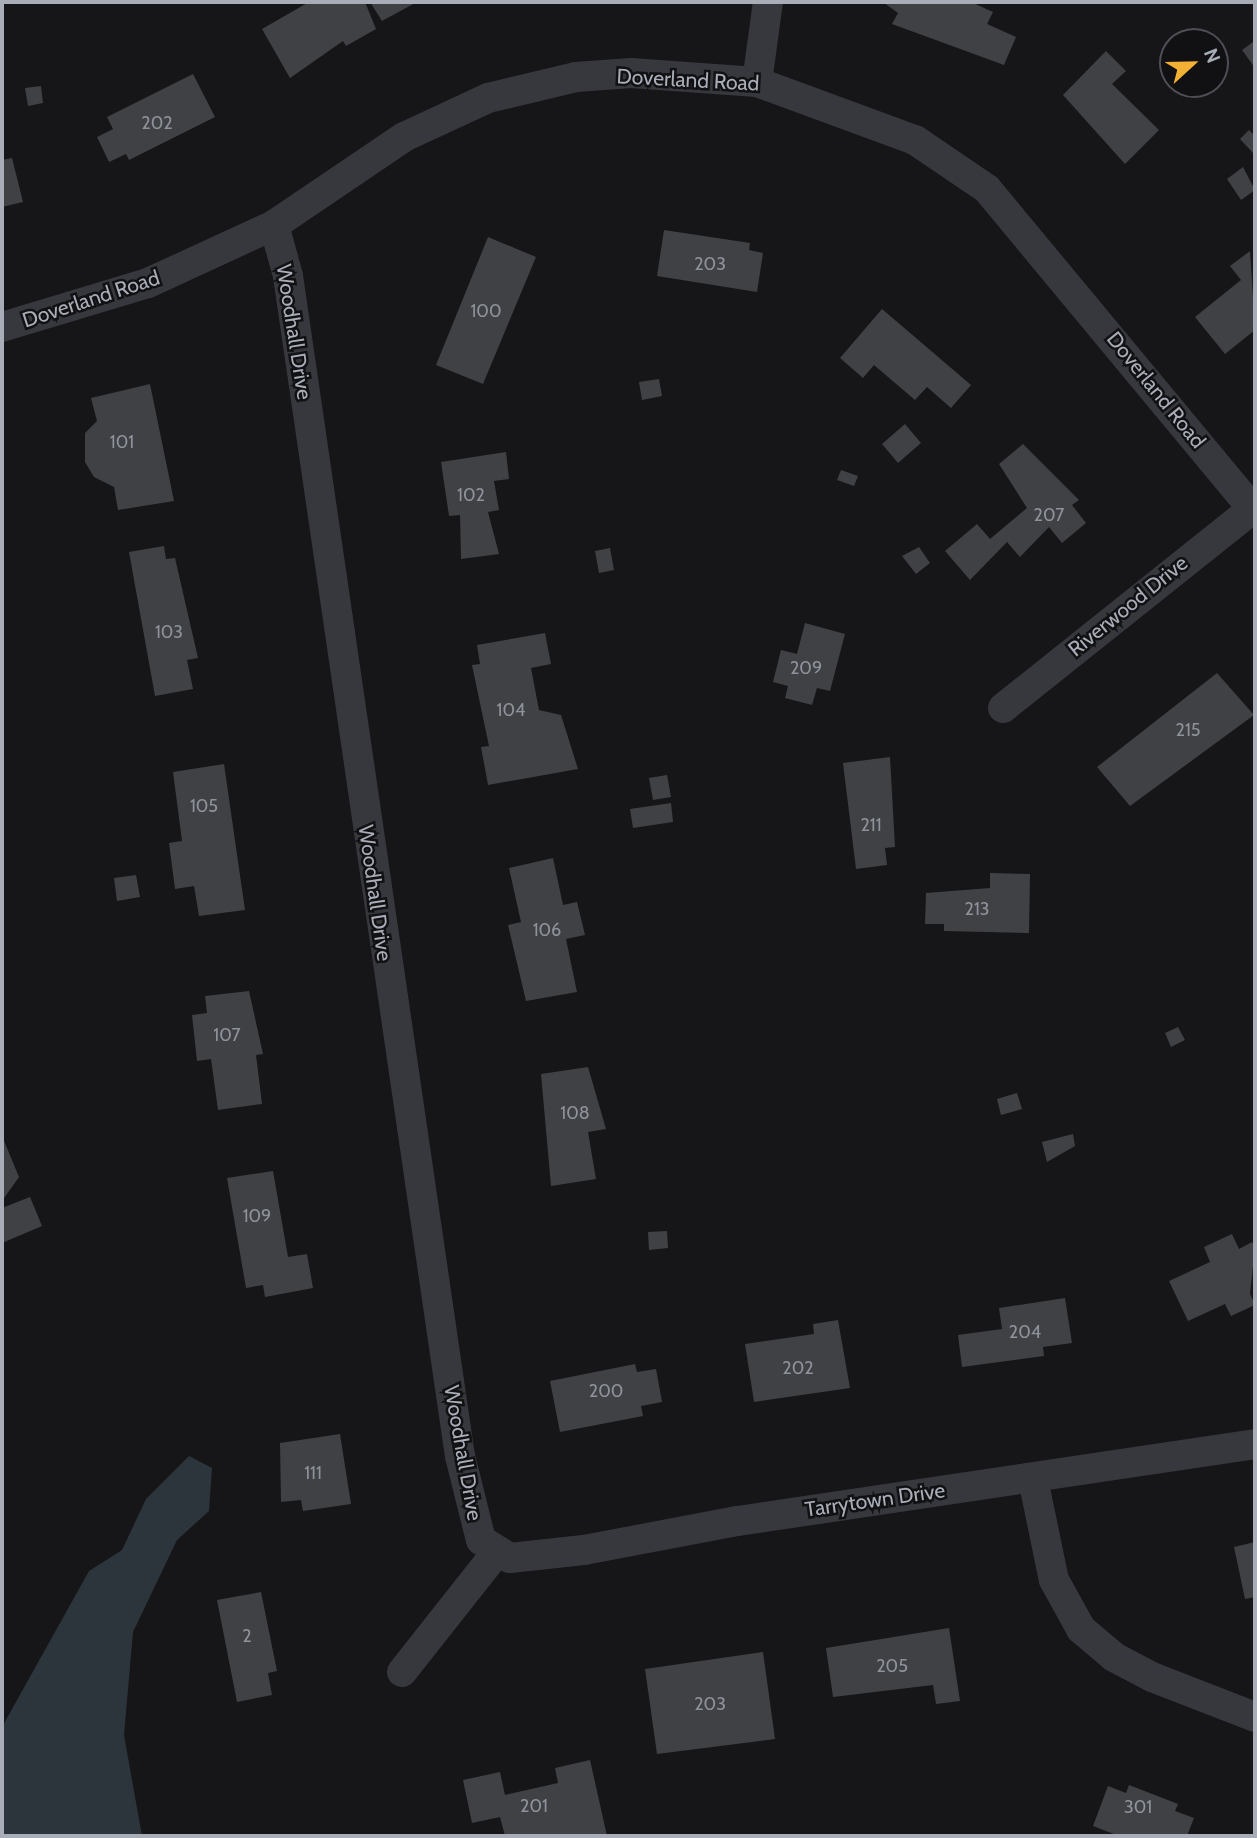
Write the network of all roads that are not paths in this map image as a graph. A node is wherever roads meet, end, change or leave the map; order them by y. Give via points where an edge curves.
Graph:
1 (768, 2) edge
2 (757, 82) junction
3 (275, 225) junction
4 (2, 327) edge
5 (1255, 509) edge
6 (1003, 708) dead end
7 (1255, 1444) edge
8 (1033, 1479) junction
9 (496, 1553) junction
10 (402, 1672) dead end
11 (1255, 1717) edge

1 - 2 street
2 - 3 street, Doverland Road via 631,73 576,77 488,98 404,137
2 - 5 street, Doverland Road via 915,140 987,189
3 - 4 street, Doverland Road via 148,283
3 - 9 street, Woodhall Drive via 288,276 460,1456 474,1523
5 - 6 street, Riverwood Drive
7 - 8 street, Tarrytown Drive
8 - 9 street, Tarrytown Drive via 738,1521 584,1550 510,1558
8 - 11 street via 1054,1580 1080,1629 1142,1672
9 - 10 street

